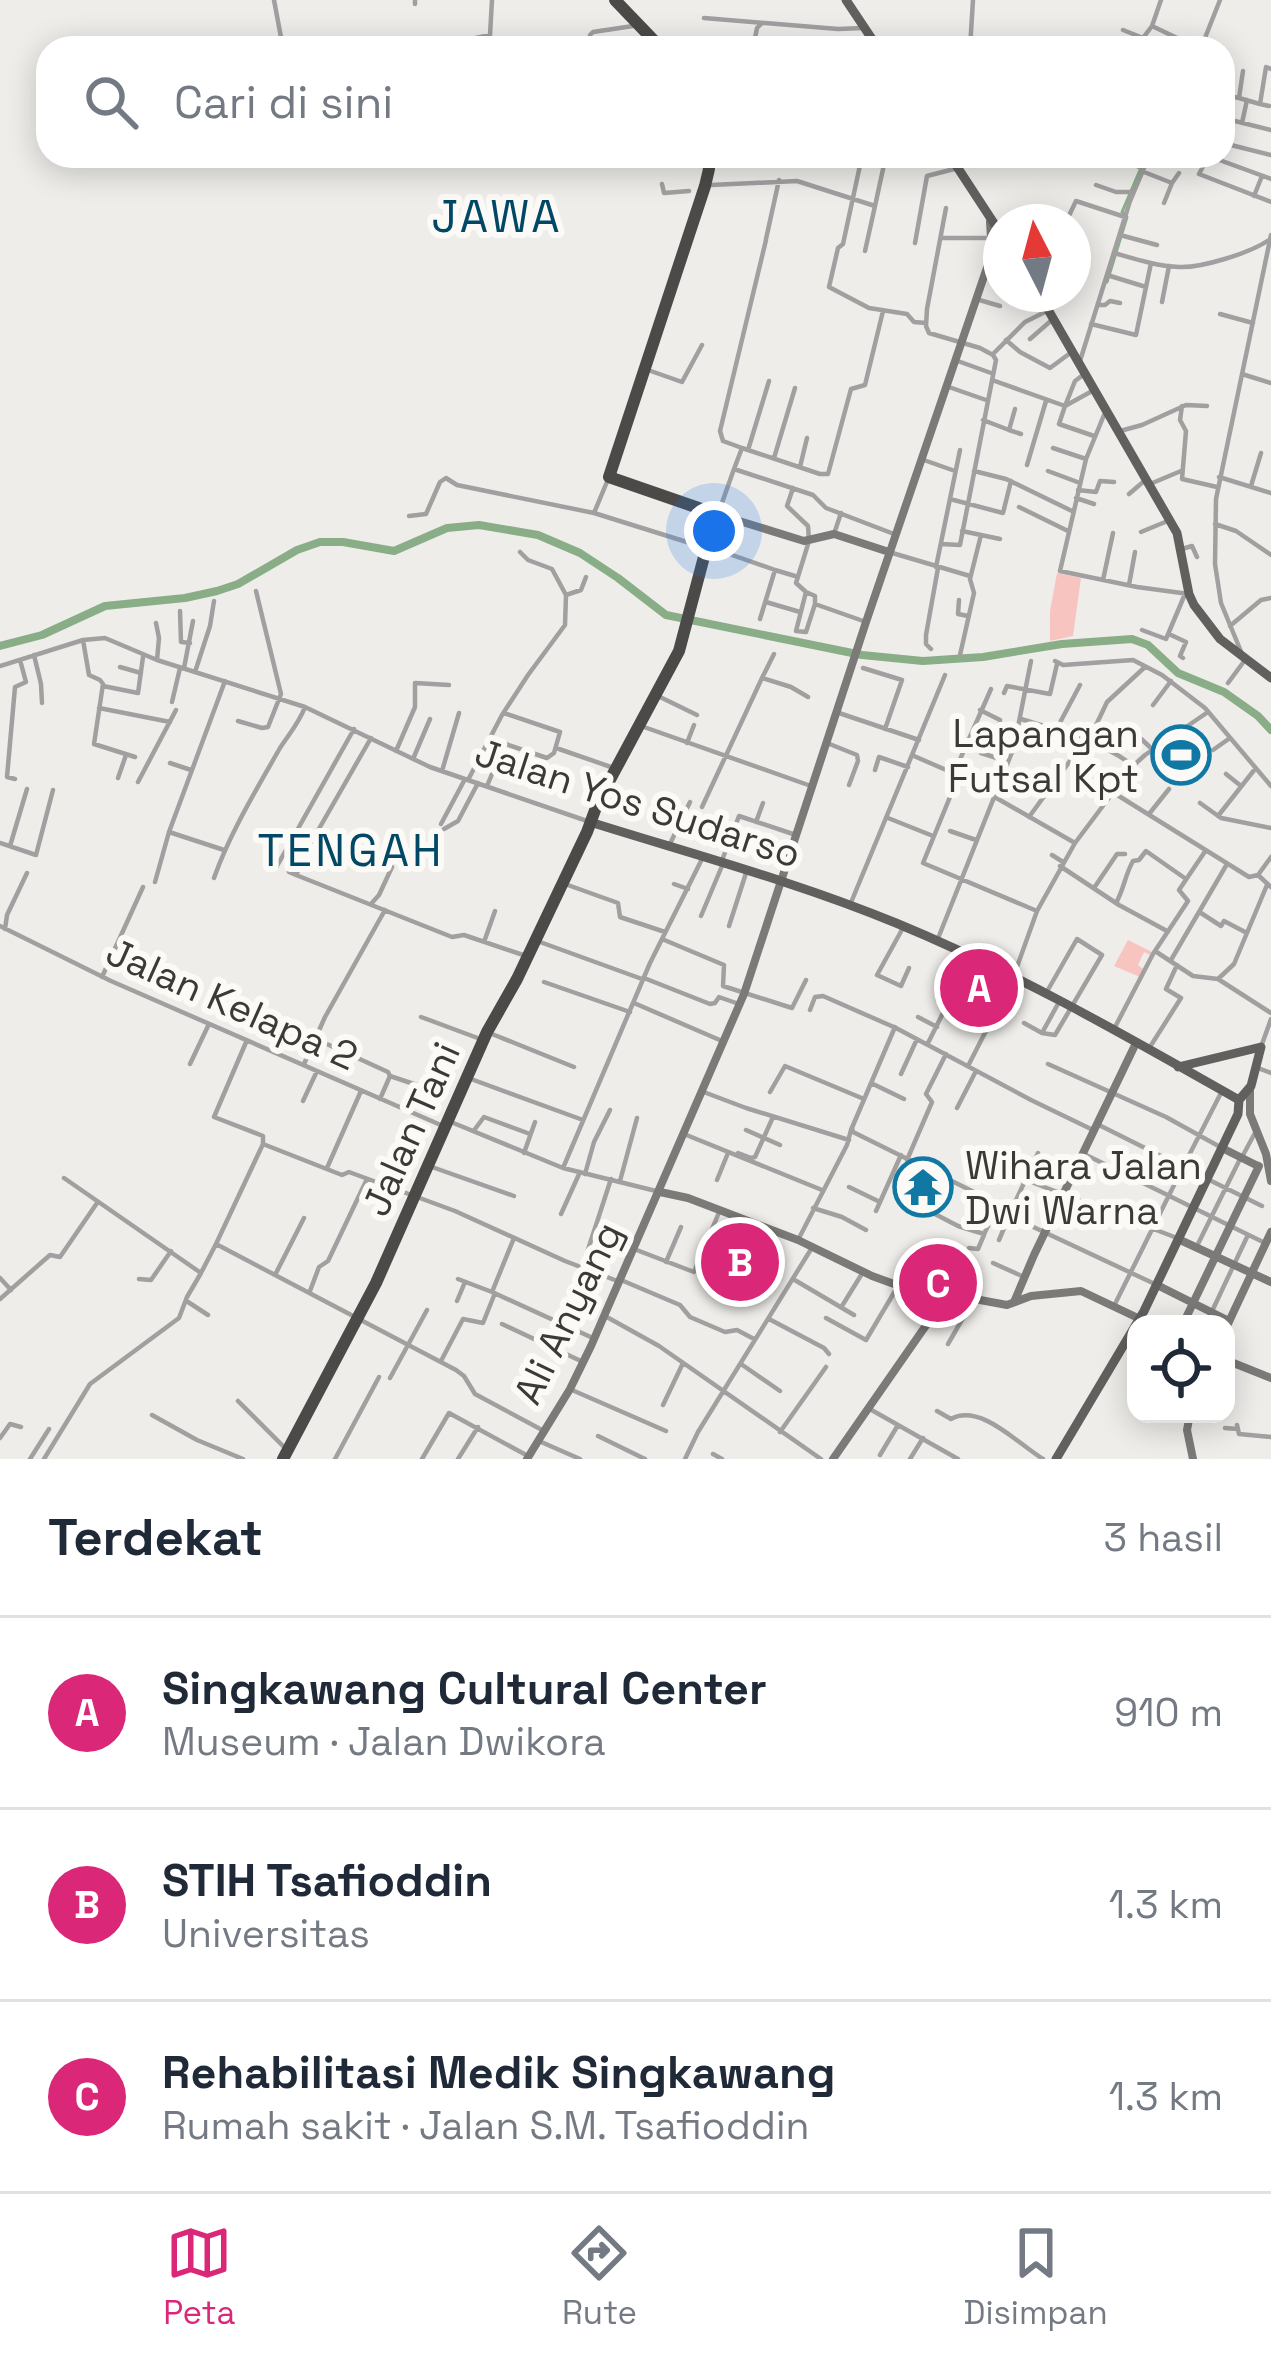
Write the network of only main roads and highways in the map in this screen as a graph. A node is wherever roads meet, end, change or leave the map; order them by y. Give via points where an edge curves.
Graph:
1 (615, 0) edge
2 (846, 0) edge
3 (650, 36) edge
4 (870, 36) edge
5 (709, 168) edge
6 (960, 168) edge
7 (983, 206) edge
8 (1050, 312) edge
9 (1271, 679) edge
10 (590, 822) junction
11 (1192, 1068) junction
12 (1239, 1100) junction
13 (1143, 1315) edge
14 (1127, 1344) edge
15 (1127, 1344) edge
16 (285, 1455) edge
17 (1058, 1459) edge

1 - 3 highway
2 - 4 main road
5 - 10 highway, Jalan Tani via 609,477 714,513 679,651
6 - 7 main road
8 - 9 main road via 1186,548 1187,594 1239,660
10 - 11 main road, Jalan Yos Sudarso via 904,926
10 - 16 highway, Jalan Tani
11 - 12 main road, Jalan Yos Sudarso
11 - 12 main road via 1261,1047
12 - 13 main road via 1244,1114
14 - 17 main road
15 - 17 main road

